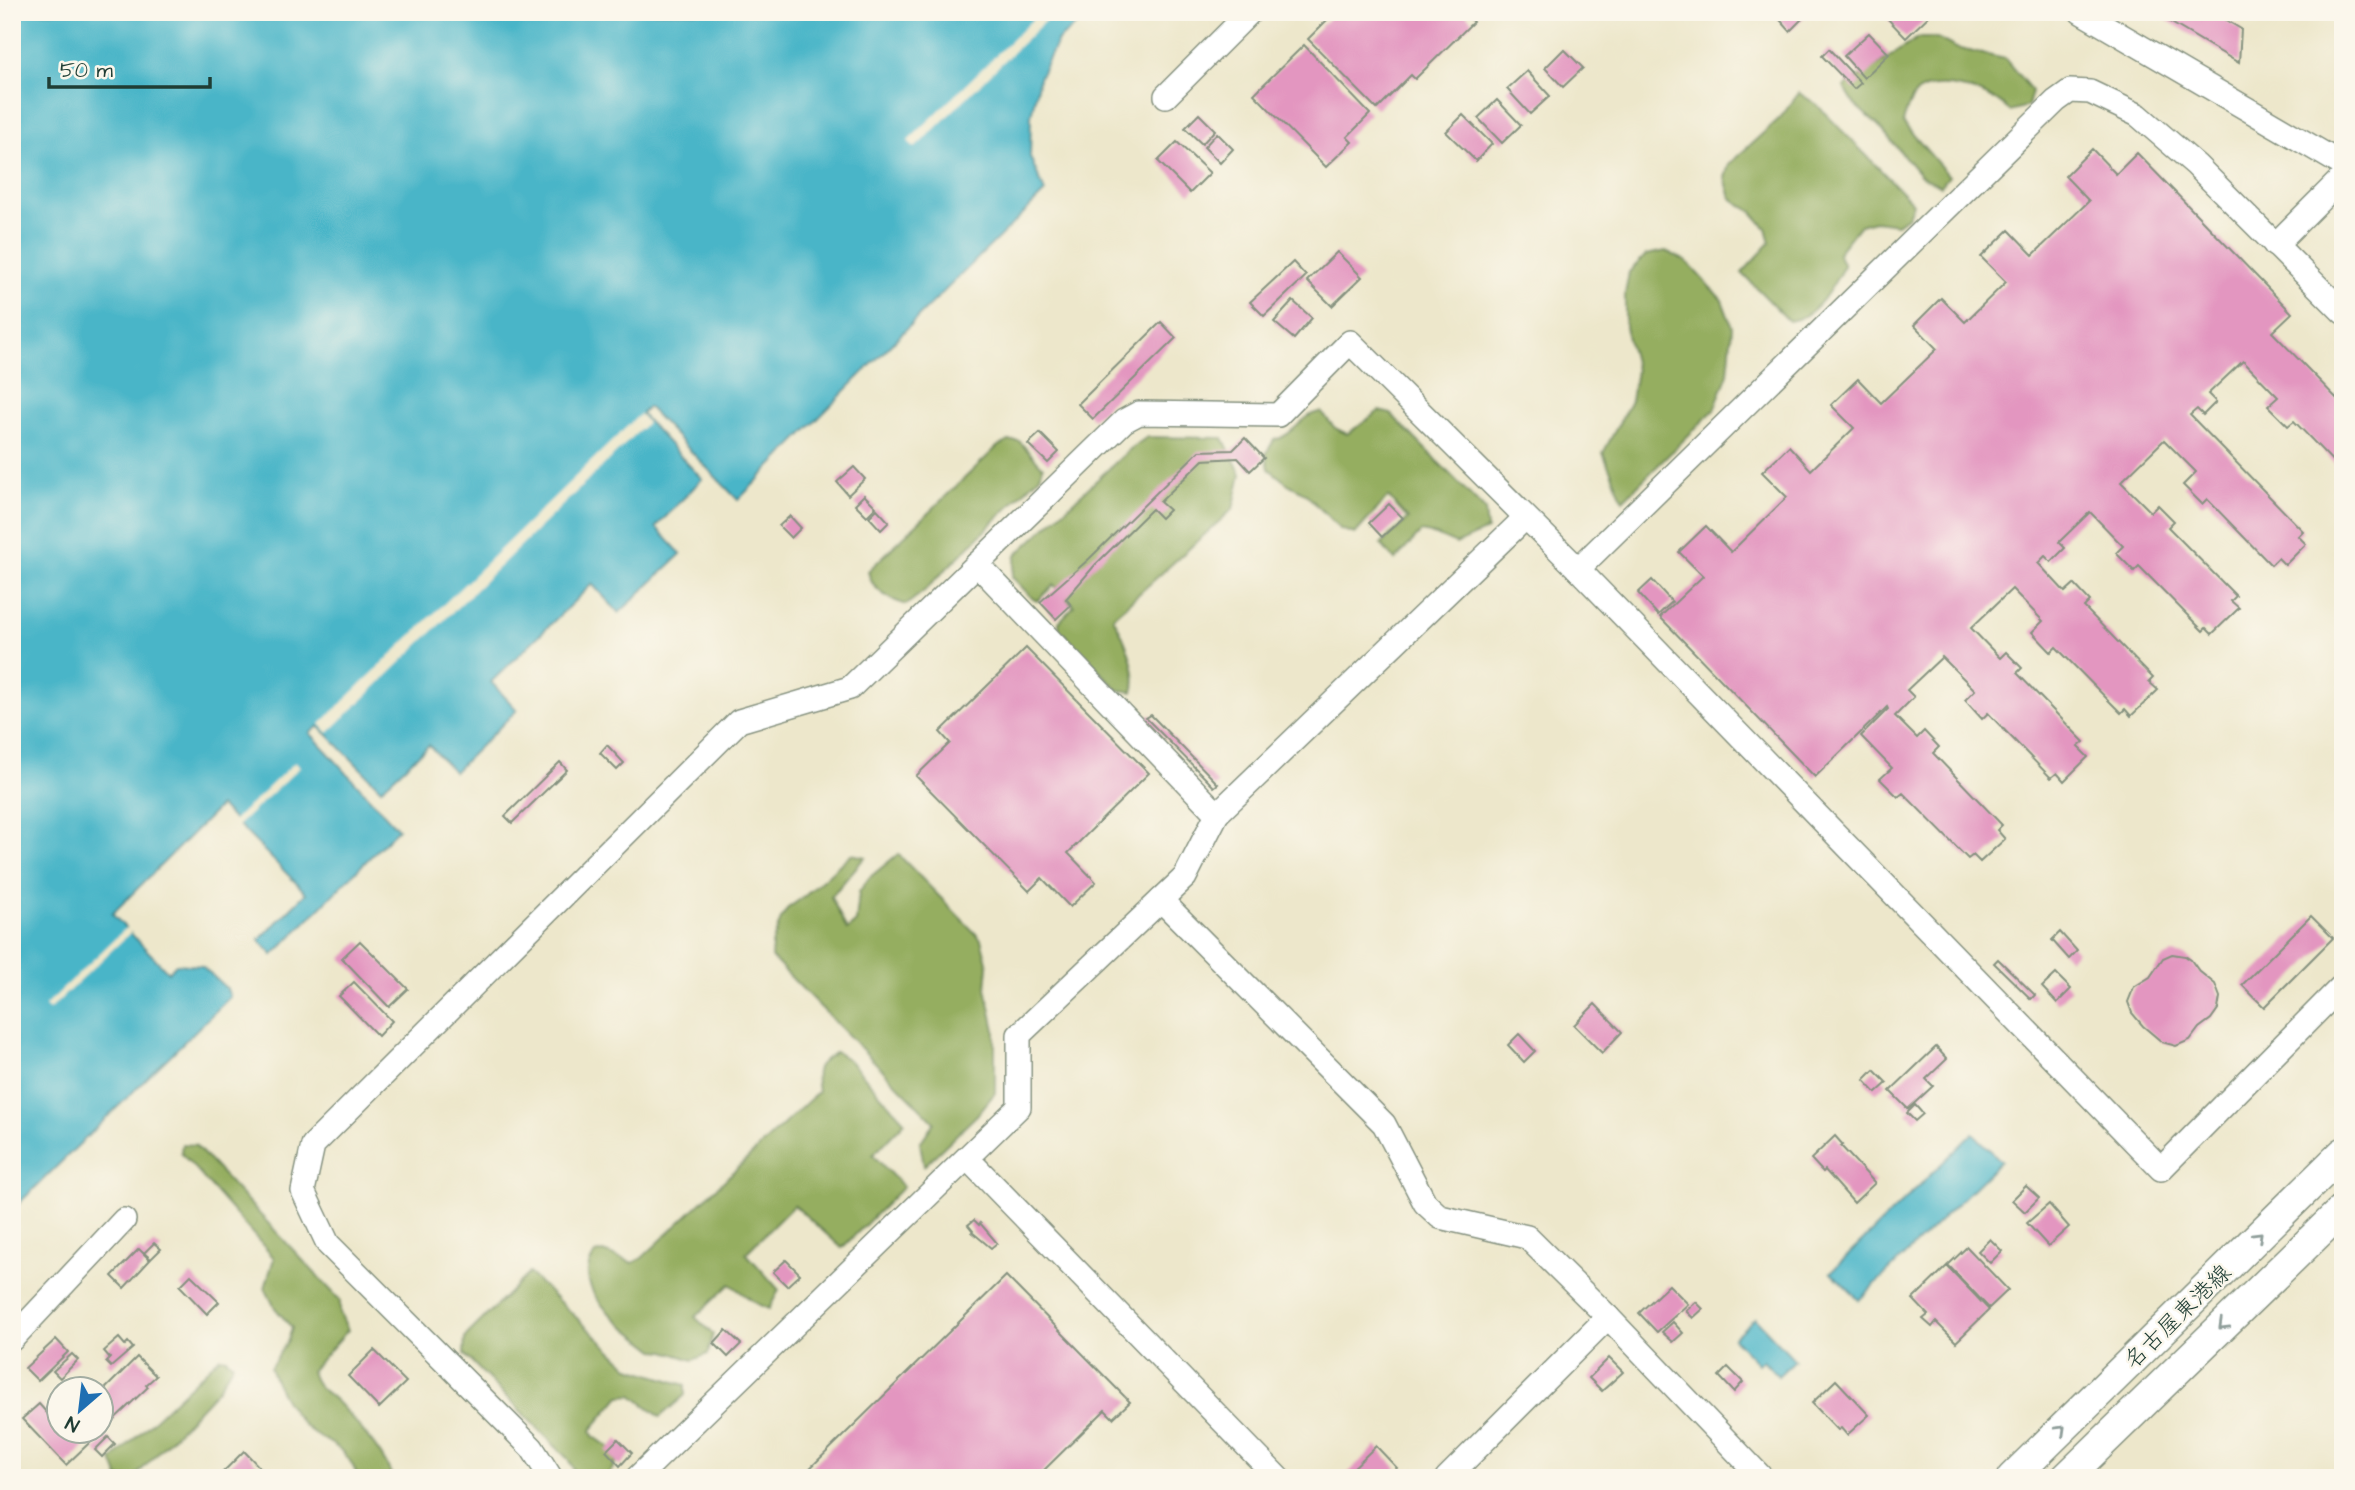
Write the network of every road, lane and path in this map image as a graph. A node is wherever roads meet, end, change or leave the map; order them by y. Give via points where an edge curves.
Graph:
1 (1250, 12) edge
2 (2081, 12) edge
3 (1166, 96) dead end
4 (2343, 165) edge
5 (2343, 177) edge
6 (2275, 245) junction
7 (2343, 312) edge
8 (1525, 519) junction
9 (977, 564) junction
10 (1578, 569) junction
11 (1217, 814) junction
12 (1161, 900) junction
13 (2343, 985) edge
14 (2343, 1153) edge
15 (967, 1158) junction
16 (2343, 1209) edge
17 (124, 1220) dead end
18 (1608, 1317) junction
19 (12, 1339) edge
20 (551, 1478) edge
21 (637, 1478) edge
22 (1278, 1478) edge
23 (1447, 1478) edge
24 (1762, 1478) edge
25 (2012, 1478) edge
26 (2066, 1478) edge

1 - 3 street
2 - 4 street
5 - 6 street
6 - 7 street
6 - 10 street via 2196,165 2137,115 2090,92 2070,91
8 - 9 street via 1350,342 1278,415 1139,413 1124,421
8 - 10 street
8 - 11 street
9 - 11 street
9 - 20 street via 850,688 739,722 313,1145 303,1191 328,1244 532,1448
10 - 13 street via 2161,1169
11 - 12 street via 1185,877
12 - 15 street via 1019,1035 1019,1107
12 - 18 street via 1384,1124 1425,1203 1440,1217 1527,1237
25 -> 14 main road, 名古屋東港線
15 - 21 street
15 - 22 street
16 -> 26 main road, 名古屋東港線
17 - 19 street
18 - 23 street
18 - 24 street

